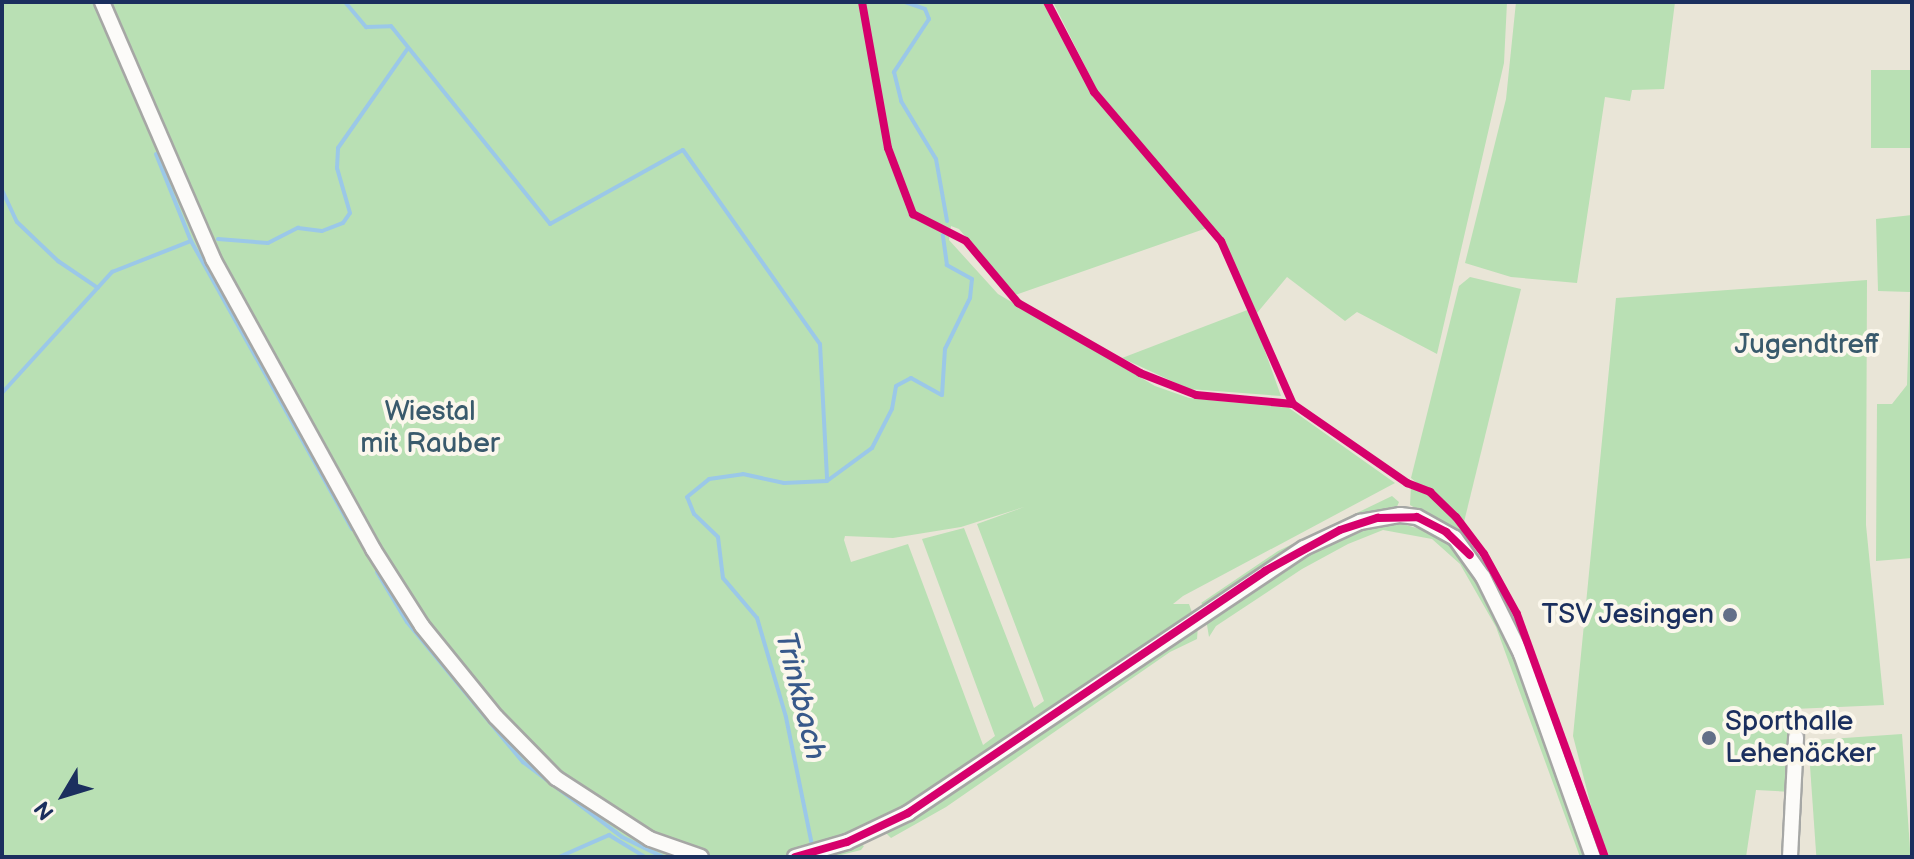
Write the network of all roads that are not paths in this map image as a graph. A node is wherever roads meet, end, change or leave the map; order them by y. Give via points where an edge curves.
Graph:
1 (102, 2) edge
2 (1796, 737) dead end
3 (701, 857) edge
4 (798, 857) edge
5 (1593, 857) edge
6 (1790, 857) edge

1 - 3 street via 213,259 373,549 422,626 515,739 556,778 617,821
2 - 6 street
4 - 5 street via 908,813 1304,548 1360,522 1400,515 1417,517 1455,538 1483,577 1521,654

